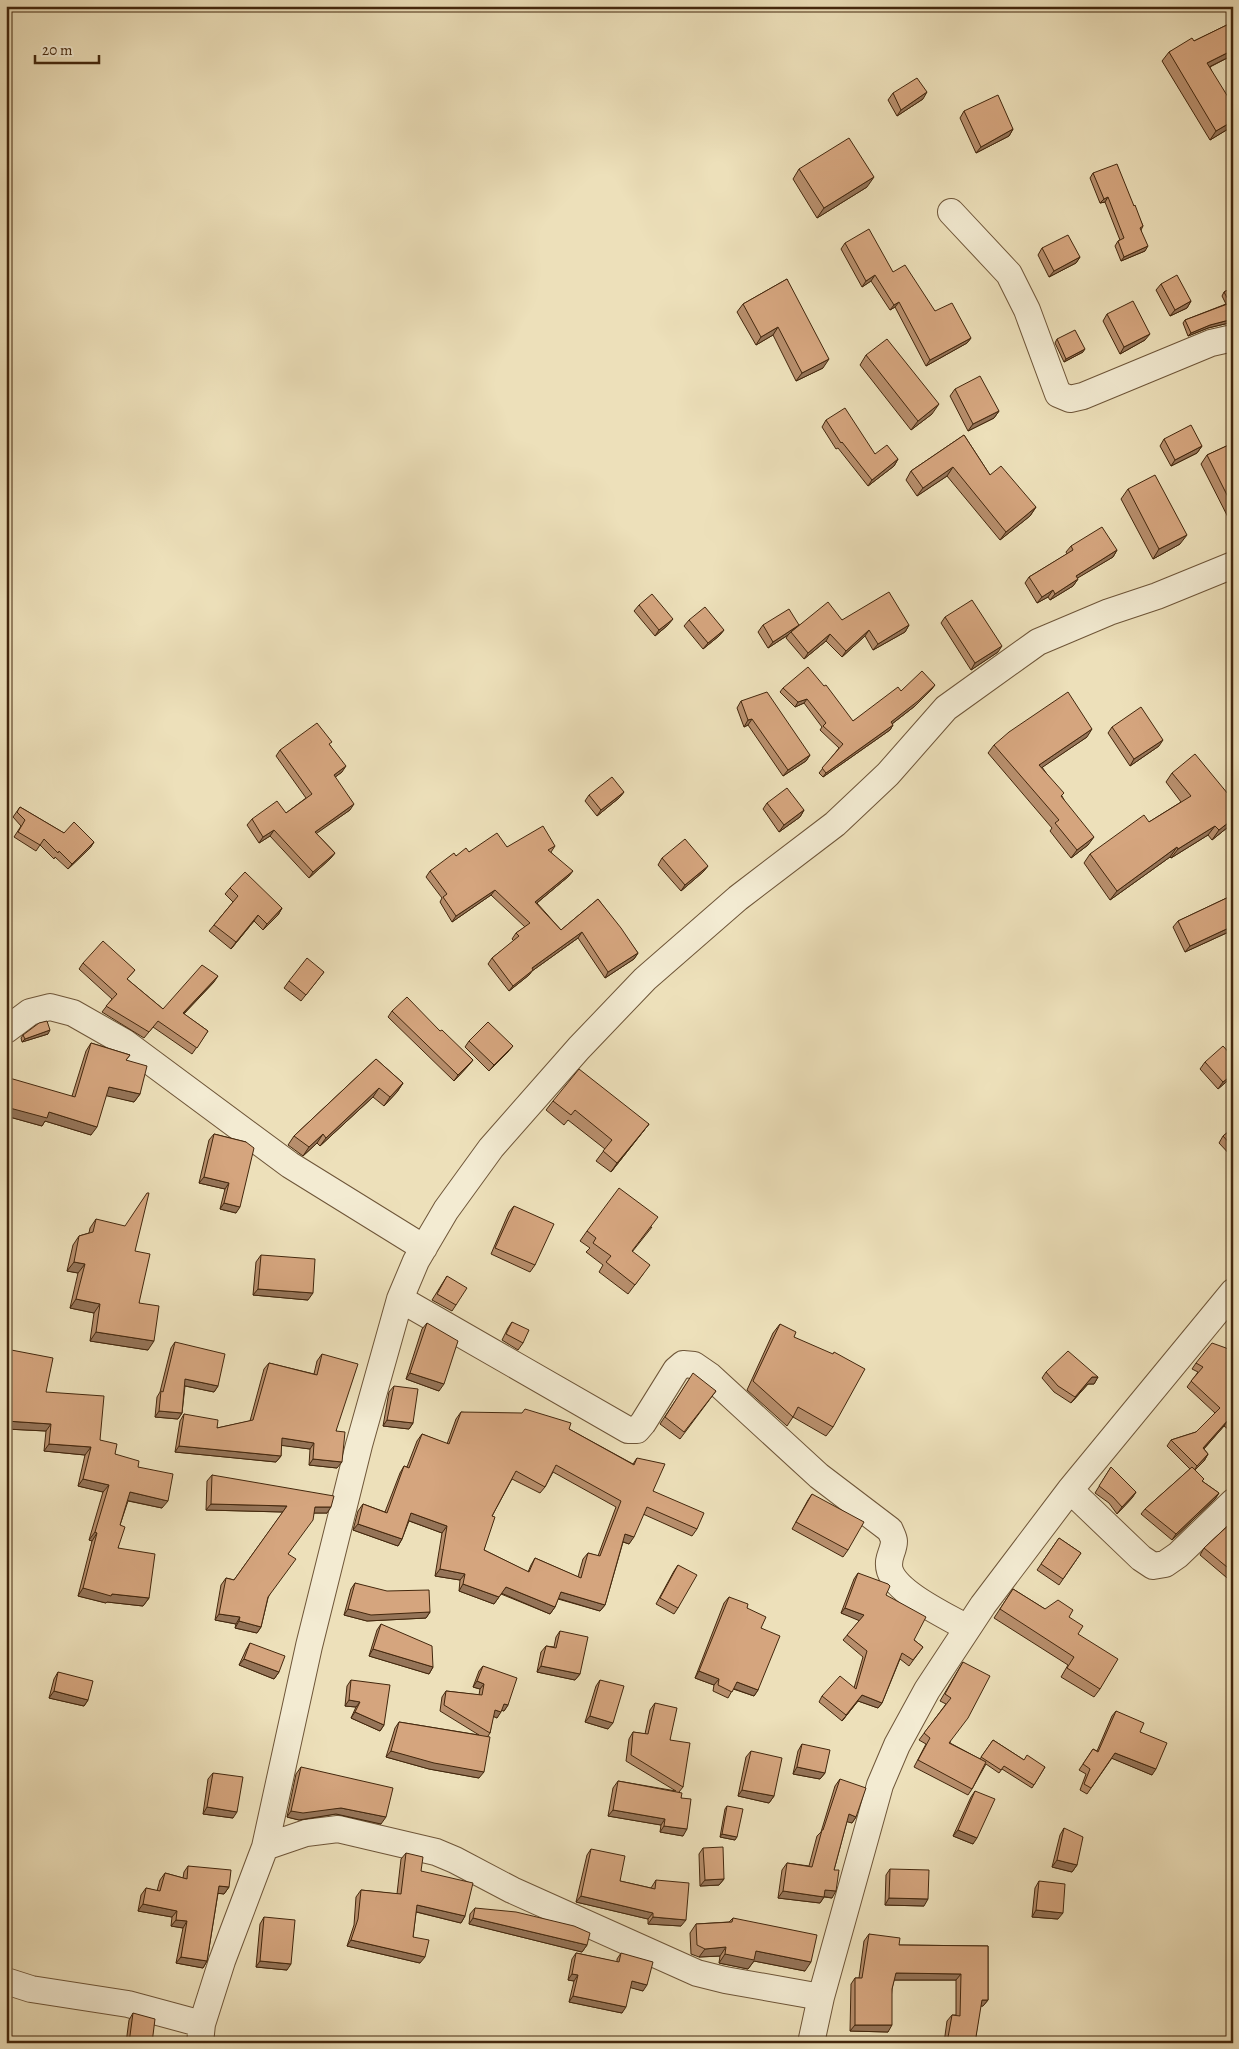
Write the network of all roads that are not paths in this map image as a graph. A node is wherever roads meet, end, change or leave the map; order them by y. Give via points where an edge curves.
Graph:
1 (951, 212) dead end
2 (1233, 338) edge
3 (1233, 565) edge
4 (6, 1030) edge
5 (424, 1248) junction
6 (1233, 1292) edge
7 (400, 1299) junction
8 (1070, 1490) junction
9 (1233, 1502) edge
10 (967, 1628) junction
11 (265, 1848) junction
12 (6, 1981) edge
13 (821, 1997) junction
14 (201, 2033) edge
15 (811, 2043) edge

1 - 2 street via 1009,274 1027,310 1058,394 1070,398 1083,396 1211,343
3 - 5 street via 1038,642 946,708 888,774 835,824 738,898 645,978 491,1148 446,1210
4 - 5 street via 30,1012 50,1007 72,1013 124,1042 290,1164
5 - 7 street
6 - 8 street
7 - 10 street via 628,1430 637,1430 643,1423 676,1370 683,1364 694,1365 819,1476 890,1530 894,1542 888,1557 890,1572 897,1583
7 - 11 street via 359,1445 309,1646
8 - 9 street via 1153,1566 1165,1564 1178,1554
8 - 10 street
10 - 13 street via 927,1690 897,1745 880,1785
11 - 13 street via 306,1833 338,1829 436,1852 696,1973
11 - 14 street via 222,1961
12 - 14 street via 31,1989 128,2004
13 - 15 street

